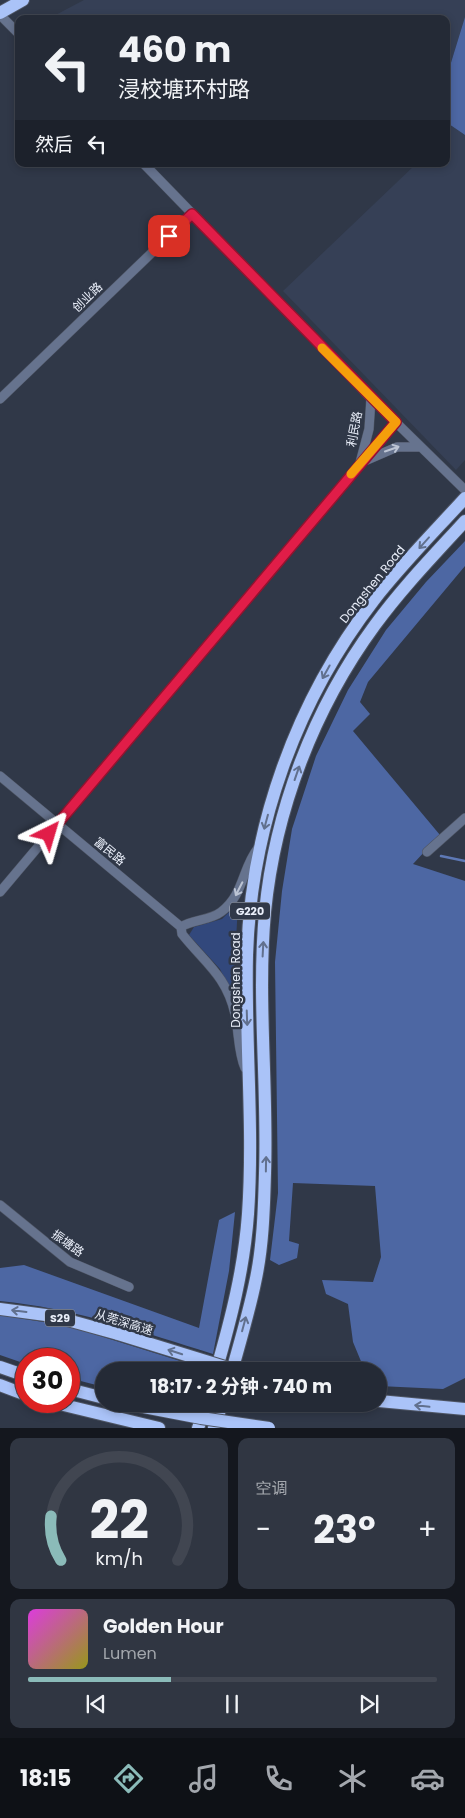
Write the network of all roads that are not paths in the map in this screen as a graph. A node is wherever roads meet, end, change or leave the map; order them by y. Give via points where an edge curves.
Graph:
1 (23, 0) edge
2 (0, 14) edge
3 (15, 30) edge
4 (147, 167) edge
5 (192, 214) junction
6 (371, 398) junction
7 (0, 399) edge
8 (396, 422) junction
9 (421, 447) junction
10 (360, 463) junction
11 (465, 490) edge
12 (461, 503) edge
13 (465, 521) edge
14 (0, 776) edge
15 (465, 818) edge
16 (58, 824) junction
17 (260, 846) junction
18 (427, 852) dead end
19 (0, 892) edge
20 (181, 927) junction
21 (249, 1079) junction
22 (0, 1205) edge
23 (129, 1287) dead end
24 (0, 1309) edge
25 (209, 1362) edge
26 (219, 1362) edge
27 (234, 1362) edge
28 (0, 1367) edge
29 (15, 1372) edge
30 (0, 1386) edge
31 (15, 1391) edge
32 (80, 1392) edge
33 (95, 1396) edge
34 (387, 1402) edge
35 (80, 1409) edge
36 (465, 1409) edge
37 (170, 1412) edge
38 (204, 1412) edge
39 (219, 1412) edge
40 (159, 1428) edge
41 (198, 1428) edge
42 (214, 1428) edge
43 (269, 1428) edge

1 - 2 highway
2 - 3 street
4 - 5 street
5 - 6 street
5 - 7 street, 创业路
6 - 8 street
6 - 10 street, 利民路 via 369,429
8 - 9 street
8 - 10 street, 利民路
10 -> 9 street, 利民路 via 396,447
9 - 11 street
10 - 16 street, 利民路
12 -> 17 highway, Dongshen Road / G220 via 374,600 328,669 289,750
27 -> 13 highway, G220 via 255,1283 262,1223 266,1126 262,953 268,890 280,828 306,749 344,671 399,594
14 - 16 street, 富民路
15 - 18 street
16 - 19 street, 利民路
16 - 20 street, 富民路
17 -> 20 street via 251,857 241,888 227,907 215,916
17 -> 21 highway, Dongshen Road / G220 via 247,953
20 - 21 street, 富民路 via 182,934 212,965 228,993 235,1014 242,1062
21 - 26 highway, Dongshen Road / G220 via 250,1170 246,1236 236,1302
22 - 23 street, 振塘路 via 70,1262
25 -> 24 highway, 从莞深高速 / S29, bridge via 53,1316
28 - 29 highway
30 - 31 highway
32 - 33 highway
36 -> 34 highway
35 - 40 highway
37 - 43 highway, bridge
38 - 41 highway
39 - 42 highway

